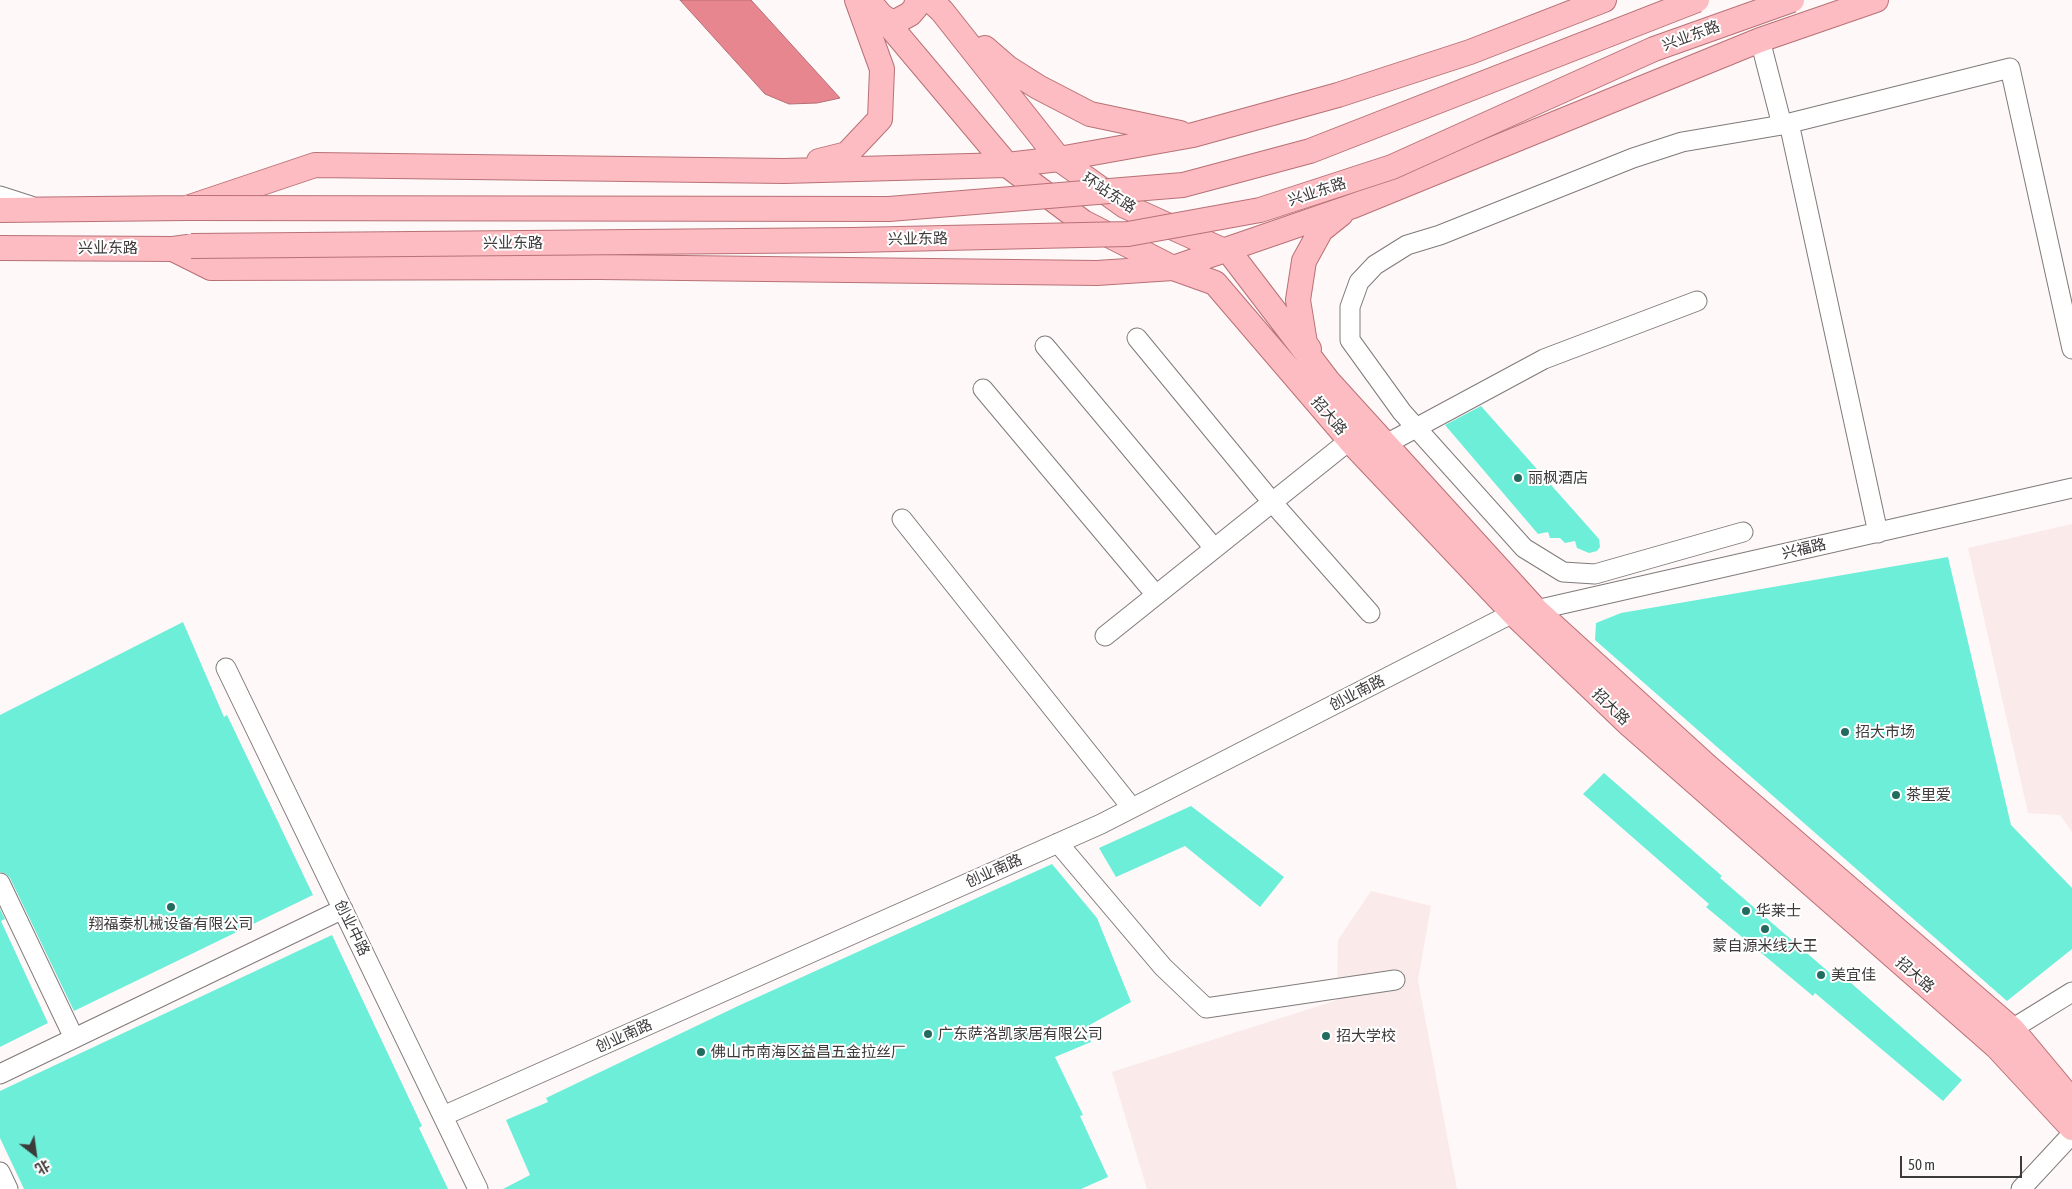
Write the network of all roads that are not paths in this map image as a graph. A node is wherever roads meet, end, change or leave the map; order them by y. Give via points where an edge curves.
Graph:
1 (856, 0) edge
2 (917, 0) edge
3 (1604, 0) edge
4 (1697, 0) edge
5 (1792, 0) edge
6 (1876, 0) edge
7 (936, 5) edge
8 (875, 8) edge
9 (1760, 40) junction
10 (1786, 124) junction
11 (1193, 135) junction
12 (1059, 159) junction
13 (1007, 165) junction
14 (784, 171) junction
15 (0, 196) edge
16 (1353, 206) junction
17 (186, 208) junction
18 (0, 210) edge
19 (42, 210) junction
20 (182, 247) junction
21 (0, 248) edge
22 (1224, 250) junction
23 (1173, 268) junction
24 (1697, 301) dead end
25 (1137, 338) dead end
26 (1045, 346) dead end
27 (2072, 349) edge
28 (1328, 381) junction
29 (983, 389) dead end
30 (1416, 427) junction
31 (1378, 436) junction
32 (1357, 448) junction
33 (2072, 488) edge
34 (1272, 502) junction
35 (902, 518) dead end
36 (1743, 532) dead end
37 (1878, 532) junction
38 (1214, 548) junction
39 (1156, 595) junction
40 (1525, 612) junction
41 (1370, 613) dead end
42 (1105, 636) dead end
43 (226, 668) dead end
44 (1132, 808) junction
45 (1058, 843) junction
46 (0, 883) edge
47 (343, 909) junction
48 (1395, 980) dead end
49 (2072, 992) edge
50 (2012, 1029) junction
51 (74, 1038) junction
52 (1997, 1047) junction
53 (0, 1074) edge
54 (2072, 1101) edge
55 (443, 1116) junction
56 (2072, 1128) edge
57 (2072, 1134) edge
58 (0, 1172) edge
59 (8, 1189) edge
60 (478, 1189) edge
61 (2022, 1189) edge

1 - 14 main road via 882,69 880,119 847,154
2 - 8 main road via 910,14 897,21 889,21
3 - 11 main road via 1470,52 1338,95
4 - 17 main road, bridge via 1310,151 1183,185 889,209
5 - 20 main road, 兴业东路, bridge via 1654,49 1392,168 1260,210 1128,234
6 - 9 main road
7 - 11 main road via 1008,68 1090,114
7 - 12 main road, 环站东路
8 - 13 main road
9 - 10 street
9 - 16 main road
10 - 27 street via 2010,68
10 - 30 street via 1682,142 1633,158 1407,245 1376,265 1359,282 1350,307 1350,340
10 - 37 street
11 - 12 main road
12 - 13 main road
12 - 22 main road, 环站东路 via 1125,206
13 - 14 main road
13 - 23 main road via 1083,222
14 - 17 main road via 315,165
15 - 19 street
16 - 22 main road
16 - 28 main road via 1321,230 1304,261 1298,300 1305,343
17 - 19 main road
18 - 19 main road
20 - 21 main road, 兴业东路
20 - 23 main road via 211,268 600,267 1097,273
22 - 23 main road
22 - 28 main road, 环站东路 via 1231,254
23 - 32 main road, 招大路 via 1215,283
24 - 30 street via 1544,359
25 - 34 street
26 - 38 street
28 - 31 main road, 招大路
29 - 39 street
30 - 31 street
30 - 36 street via 1524,548 1563,572 1595,574
31 - 32 street
31 - 40 main road, 招大路
32 - 34 street
32 - 40 main road, 招大路
33 - 37 street, 兴福路
34 - 38 street
34 - 41 street
35 - 44 street
37 - 40 street, 兴福路
38 - 39 street
39 - 42 street
40 - 44 street, 创业南路
40 - 50 main road, 招大路
40 - 52 main road, 招大路 via 1630,725
43 - 47 street, 创业中路
44 - 45 street, 创业南路
45 - 48 street via 1163,967 1206,1008
45 - 55 street, 创业南路
46 - 51 street
47 - 51 street
47 - 55 street, 创业中路
49 - 50 street
50 - 52 street
50 - 54 main road, 招大路
51 - 53 street
52 - 56 main road, 招大路
55 - 60 street, 创业中路
57 - 61 street
58 - 59 street

